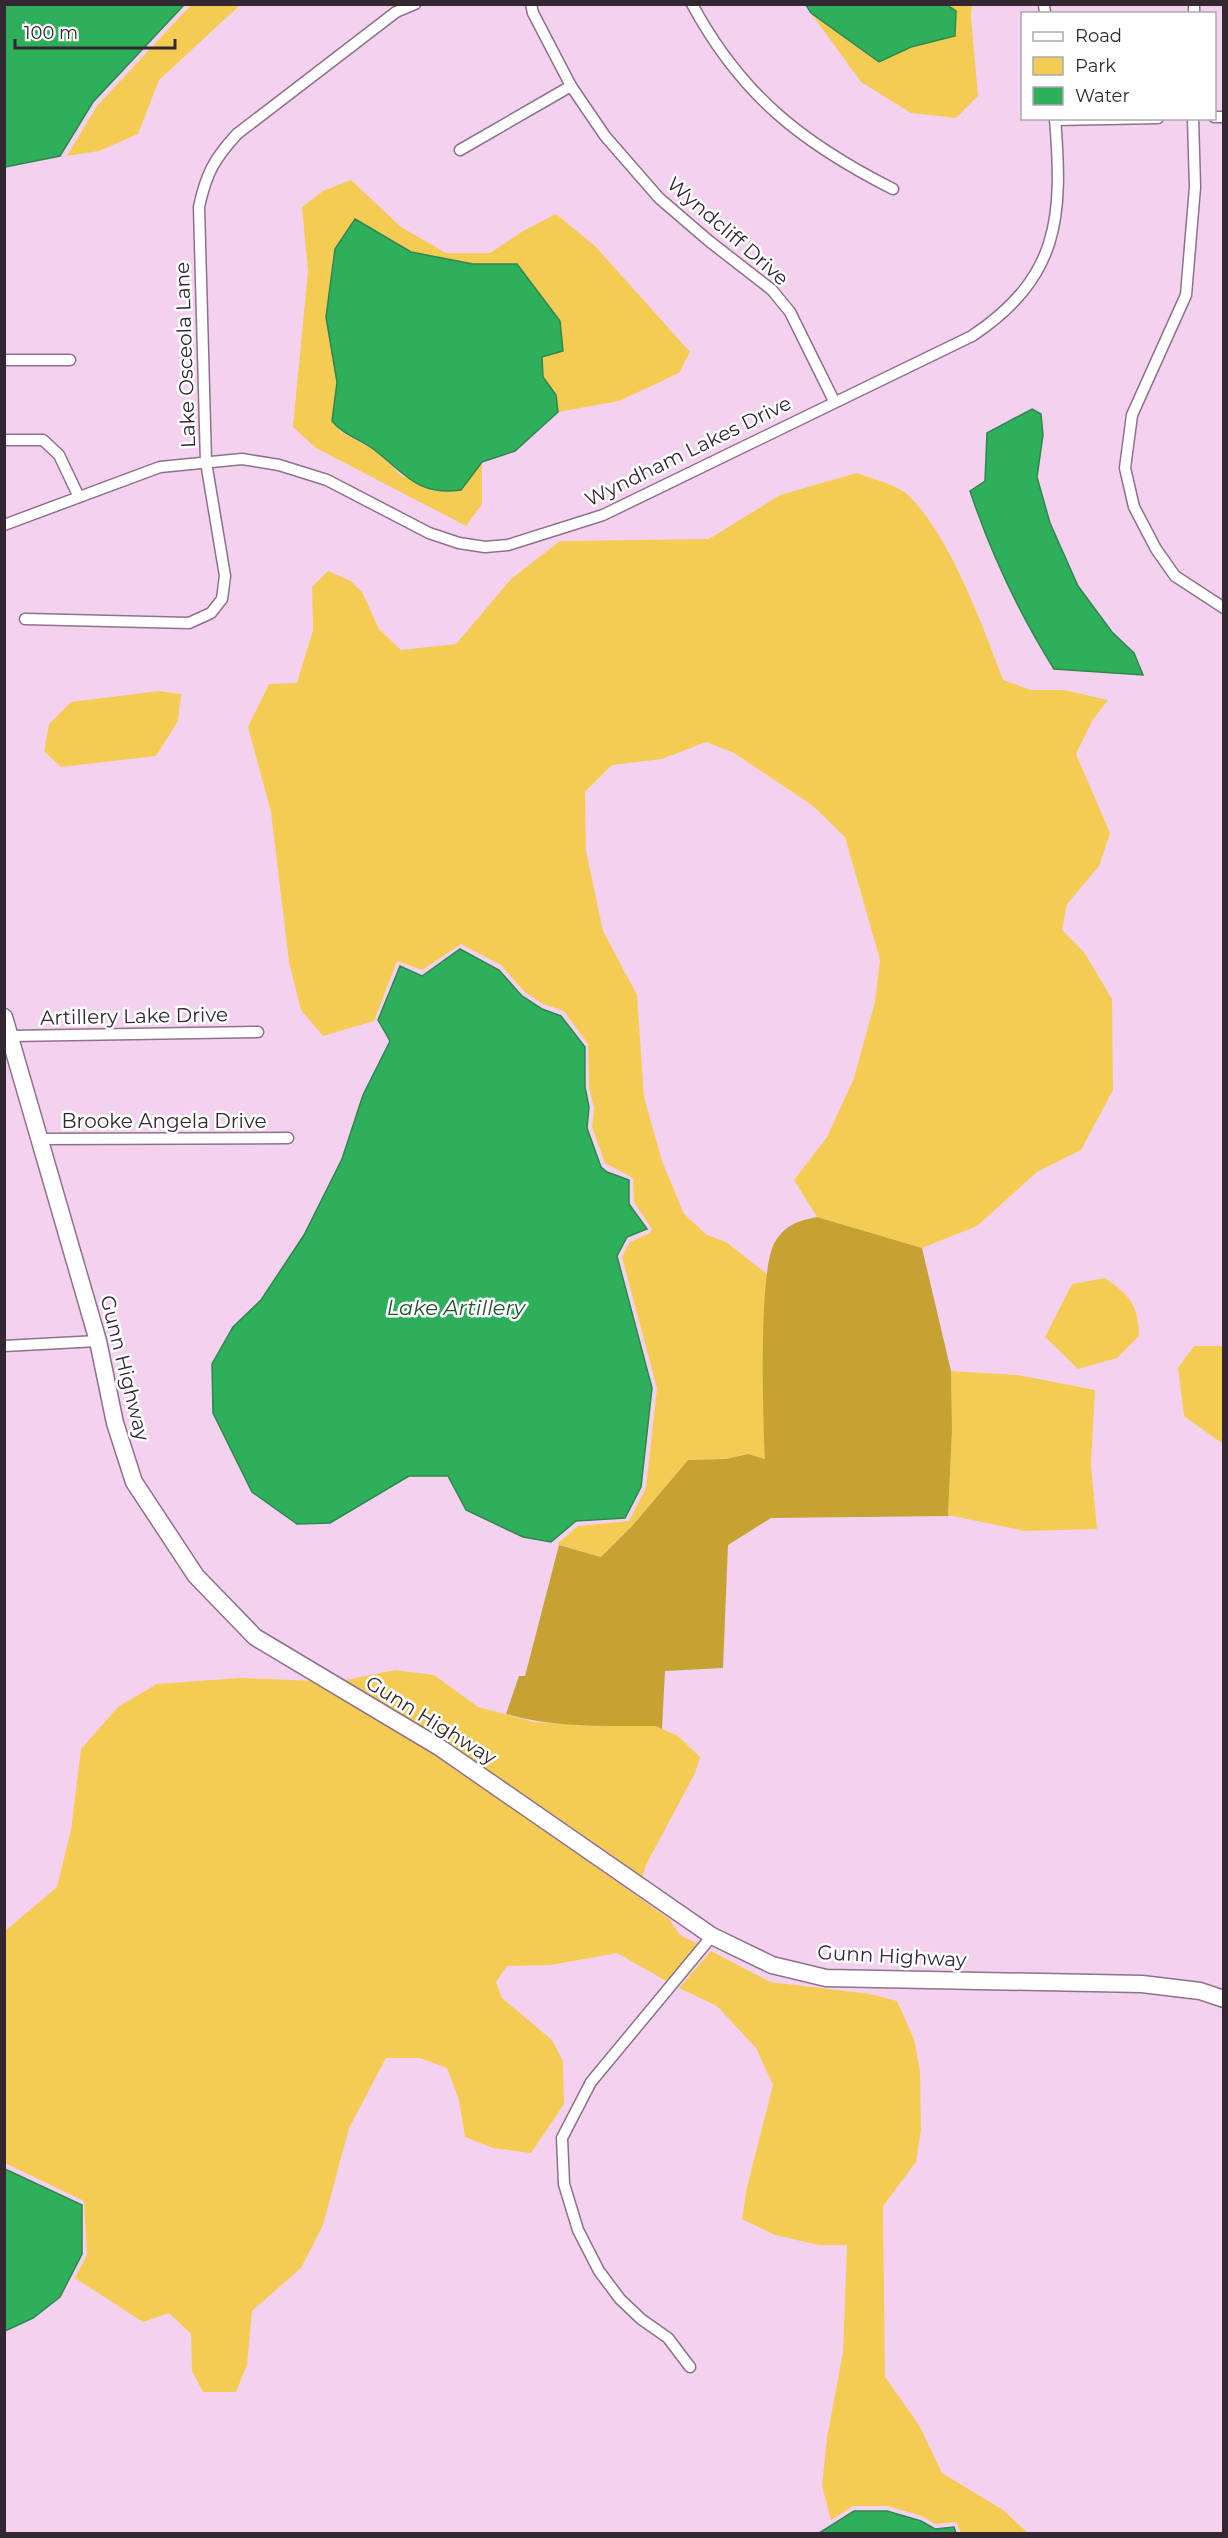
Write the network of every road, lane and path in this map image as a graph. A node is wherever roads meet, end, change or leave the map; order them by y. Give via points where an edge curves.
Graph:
1 (415, 4) edge
2 (531, 4) edge
3 (692, 4) edge
4 (571, 86) junction
5 (1055, 120) edge
6 (1193, 120) edge
7 (460, 150) dead end
8 (892, 189) dead end
9 (4, 360) edge
10 (70, 360) dead end
11 (834, 401) junction
12 (4, 440) edge
13 (206, 462) junction
14 (78, 495) junction
15 (4, 525) edge
16 (1224, 608) edge
17 (25, 619) dead end
18 (4, 1017) edge
19 (258, 1032) dead end
20 (10, 1036) junction
21 (288, 1138) dead end
22 (39, 1139) junction
23 (98, 1341) junction
24 (4, 1346) edge
25 (712, 1936) junction
26 (1224, 1999) edge
27 (690, 2367) dead end

1 - 13 street, Lake Osceola Lane via 396,12 237,134 217,155 205,180 199,207
2 - 4 street, Wyndcliff Drive
3 - 8 street via 730,62 791,128
4 - 7 street
4 - 11 street, Wyndcliff Drive via 605,136 659,198 772,290 790,312
5 - 11 street, Wyndham Lakes Drive via 1059,180 1056,217 1050,245 1037,273 1018,299 972,336
6 - 16 street via 1194,187 1186,295 1132,415 1125,468 1134,507 1175,576
9 - 10 street
11 - 13 street, Wyndham Lakes Drive via 603,514 508,545 485,547 429,533 327,480 279,465 242,459
12 - 14 street via 43,440 59,455
13 - 14 street, Wyndham Lakes Drive via 160,467
13 - 17 street, Lake Osceola Lane via 225,576 222,598 212,613 189,623
14 - 15 street, Wyndham Lakes Drive
18 - 20 main road, Gunn Highway
19 - 20 street, Artillery Lake Drive
20 - 22 main road, Gunn Highway
21 - 22 street, Brooke Angela Drive
22 - 23 main road, Gunn Highway
23 - 24 street
23 - 25 main road, Gunn Highway via 115,1423 134,1482 196,1576 255,1637 439,1747
25 - 26 main road, Gunn Highway via 772,1965 826,1978 1142,1984 1200,1991
25 - 27 street via 591,2082 562,2138 564,2184 578,2230 599,2271 620,2299 668,2338

